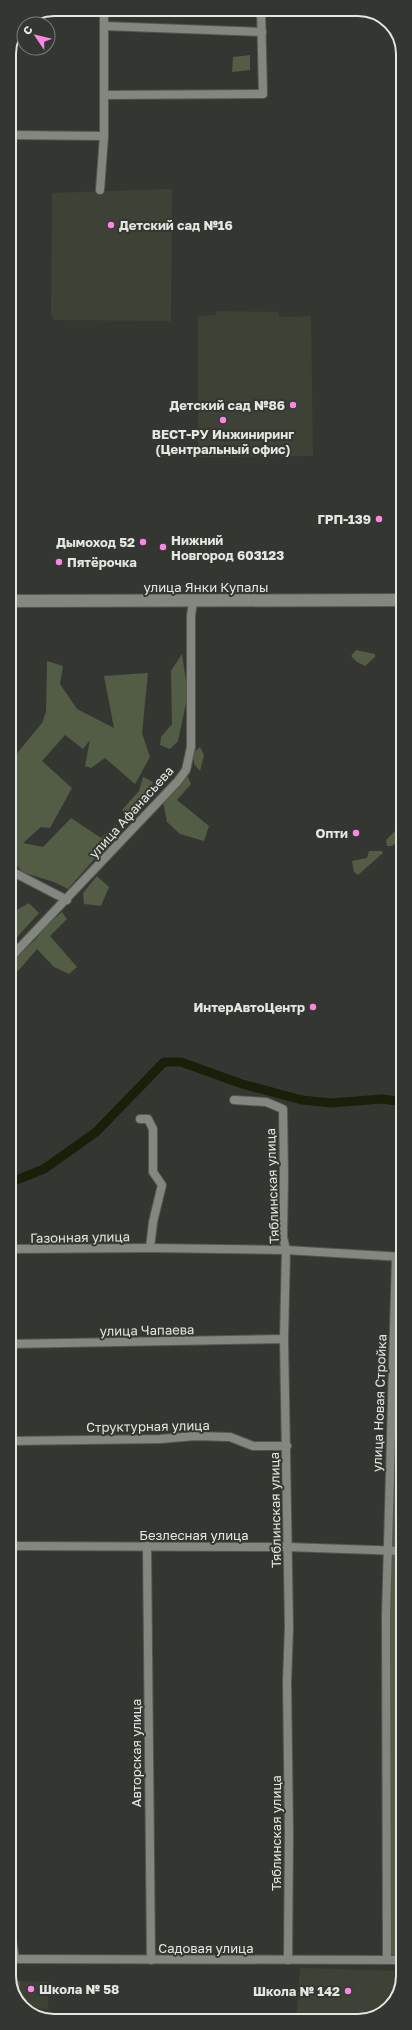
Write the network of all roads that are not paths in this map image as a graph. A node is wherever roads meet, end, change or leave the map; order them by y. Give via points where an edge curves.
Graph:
1 (104, 16) edge
2 (261, 16) edge
3 (104, 26) junction
4 (262, 32) junction
5 (104, 95) junction
6 (16, 135) edge
7 (104, 136) junction
8 (100, 190) dead end
9 (396, 600) edge
10 (16, 601) edge
11 (193, 601) junction
12 (16, 874) edge
13 (67, 900) junction
14 (16, 952) edge
15 (234, 1100) dead end
16 (140, 1119) dead end
17 (150, 1248) junction
18 (16, 1250) edge
19 (286, 1250) junction
20 (396, 1257) edge
21 (396, 1330) edge
22 (284, 1339) junction
23 (16, 1344) edge
24 (16, 1441) edge
25 (287, 1446) junction
26 (16, 1546) edge
27 (147, 1546) junction
28 (287, 1547) junction
29 (387, 1550) junction
30 (396, 1551) edge
31 (16, 1959) edge
32 (150, 1960) junction
33 (288, 1960) junction
34 (387, 1960) junction
35 (396, 1960) edge

1 - 3 street
2 - 4 street
3 - 4 street
3 - 5 street
4 - 5 street via 263,94
5 - 7 street
6 - 7 street
7 - 8 street
9 - 11 street, улица Янки Купалы
10 - 11 street, улица Янки Купалы
11 - 13 street, улица Афанасьева via 191,747 186,770
12 - 13 street
13 - 14 street, улица Афанасьева
15 - 19 street, Тяблинская улица via 266,1102 282,1109 283,1237
16 - 17 street via 148,1119 153,1129 153,1172 162,1185
17 - 18 street, Газонная улица
17 - 19 street, Газонная улица
19 - 20 street, Газонная улица
19 - 22 street, Тяблинская улица
21 - 29 street, улица Новая Стройка
22 - 23 street, улица Чапаева
22 - 25 street, Тяблинская улица
24 - 25 street, Структурная улица via 160,1439 195,1436 230,1437 253,1446
25 - 28 street, Тяблинская улица
26 - 27 street, Безлесная улица
27 - 28 street, Безлесная улица
27 - 32 street, Авторская улица
28 - 29 street, Безлесная улица
28 - 33 street, Тяблинская улица
29 - 30 street, Безлесная улица
29 - 34 street, улица Новая Стройка
31 - 32 street, Садовая улица
32 - 33 street, Садовая улица
33 - 34 street, Садовая улица
34 - 35 street, Садовая улица

